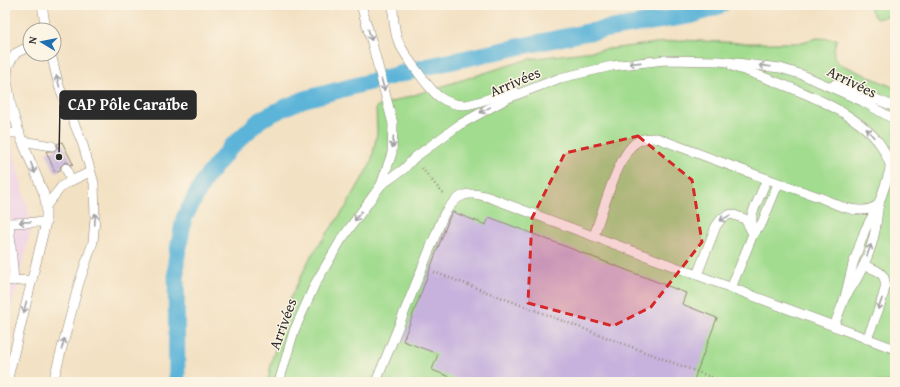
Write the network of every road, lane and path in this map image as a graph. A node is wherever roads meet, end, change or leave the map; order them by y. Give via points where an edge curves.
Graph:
1 (42, 5) edge
2 (361, 5) edge
3 (393, 5) edge
4 (43, 22) edge
5 (22, 50) edge
6 (53, 62) edge
7 (719, 62) junction
8 (6, 65) edge
9 (803, 75) junction
10 (560, 78) junction
11 (895, 106) edge
12 (895, 120) edge
13 (5, 133) edge
14 (21, 137) junction
15 (52, 146) dead end
16 (414, 158) junction
17 (892, 167) edge
18 (66, 168) dead end
19 (90, 172) junction
20 (767, 179) junction
21 (71, 181) junction
22 (778, 184) junction
23 (381, 185) junction
24 (451, 204) junction
25 (879, 204) junction
26 (46, 206) junction
27 (46, 222) junction
28 (7, 223) edge
29 (753, 234) junction
30 (594, 236) junction
31 (863, 266) junction
32 (422, 268) junction
33 (697, 275) junction
34 (32, 280) junction
35 (10, 281) edge
36 (731, 288) junction
37 (845, 297) junction
38 (834, 326) junction
39 (867, 339) junction
40 (895, 349) edge
41 (7, 376) edge
42 (53, 382) edge
43 (279, 382) edge
44 (376, 382) edge
45 (724, 382) edge

1 - 4 lane
2 -> 23 lane via 393,124 392,153
3 - 10 lane via 398,40 409,60 438,96 449,102 464,105
5 - 8 lane
19 -> 6 lane
9 -> 7 lane, Arrivées via 780,68
7 -> 10 lane, Arrivées via 665,60 612,66
17 -> 7 lane via 883,148 864,127 829,104 788,86
8 - 14 lane via 12,110
9 - 11 lane via 852,89
9 - 12 lane, Arrivées via 862,101
10 -> 16 lane, Arrivées via 508,98 473,117
13 - 14 lane
14 - 15 lane
14 -> 26 lane via 44,194
16 - 23 lane, Arrivées
16 - 24 path
17 - 25 lane
18 - 21 lane
19 - 21 lane
42 -> 19 lane via 79,283 93,242 96,218 94,183
20 - 22 lane
20 - 29 lane via 752,214
20 - 30 lane via 658,138 638,141 627,152
21 - 26 lane via 62,186
22 - 25 lane via 846,208 871,209
22 - 29 lane via 762,223
23 -> 43 lane, Arrivées via 341,240 315,284 294,331
24 - 30 lane via 466,194 477,193
24 - 32 lane via 444,214
31 -> 25 lane via 875,232
25 - 37 lane via 865,230 852,264
26 - 27 lane
27 -> 28 lane
27 - 34 lane
28 - 35 lane
29 -> 33 lane via 745,219 731,214 722,218 716,226
29 - 36 lane
30 - 33 lane
31 - 37 lane
31 -> 39 lane via 879,272 886,282
32 - 44 lane
32 - 45 path
33 - 36 lane
34 - 35 lane
34 -> 41 lane
36 - 38 lane
37 - 38 lane
38 - 39 lane
39 - 40 lane

